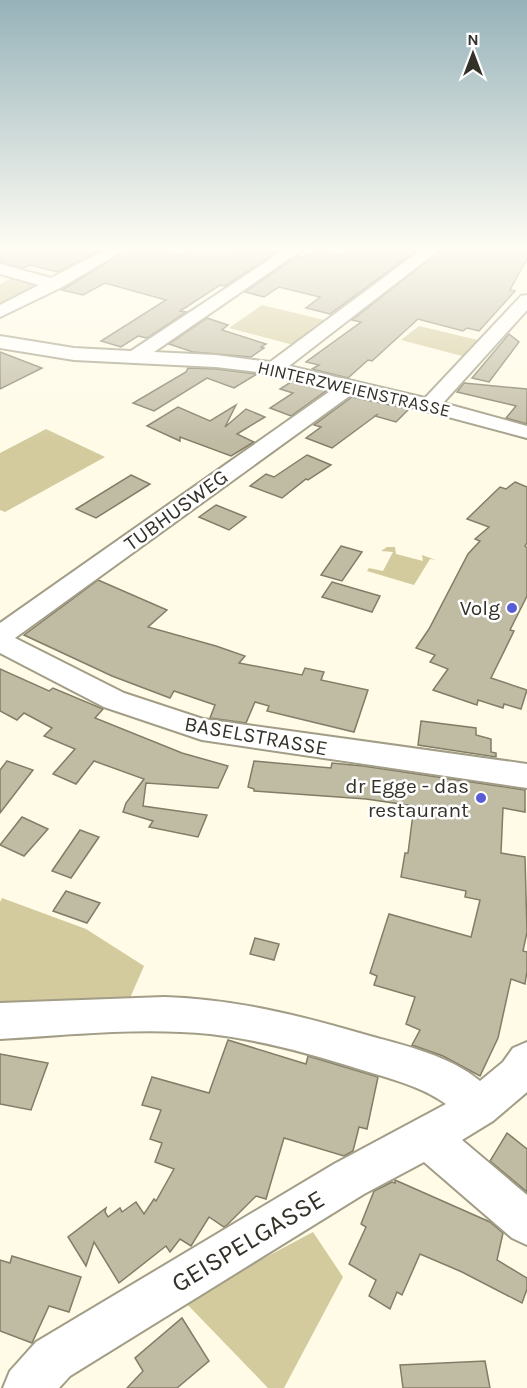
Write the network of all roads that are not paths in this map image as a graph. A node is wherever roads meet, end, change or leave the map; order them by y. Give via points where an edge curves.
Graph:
1 (194, 315) edge
2 (345, 315) edge
3 (513, 315) edge
4 (0, 342) edge
5 (136, 356) junction
6 (274, 368) junction
7 (352, 385) junction
8 (429, 406) junction
9 (527, 432) edge
10 (3, 646) edge
11 (527, 776) edge
12 (0, 1022) edge
13 (527, 1061) edge
14 (479, 1107) junction
15 (428, 1138) junction
16 (527, 1223) edge
17 (27, 1388) edge

1 - 5 street
2 - 6 street
3 - 8 street
4 - 5 street, HINTERZWEIENSTRASSE via 74,354
5 - 6 street, HINTERZWEIENSTRASSE
6 - 7 street, HINTERZWEIENSTRASSE
7 - 8 street, HINTERZWEIENSTRASSE
7 - 10 street, TUBHUSWEG
8 - 9 street, HINTERZWEIENSTRASSE
10 - 11 street, BASELSTRASSE via 114,700 202,729
12 - 14 street via 123,1014 224,1018 304,1035 383,1058 459,1088
13 - 14 street via 517,1075
14 - 15 street, GEISPELGASSE
15 - 16 street
15 - 17 street, GEISPELGASSE via 349,1179 53,1359

